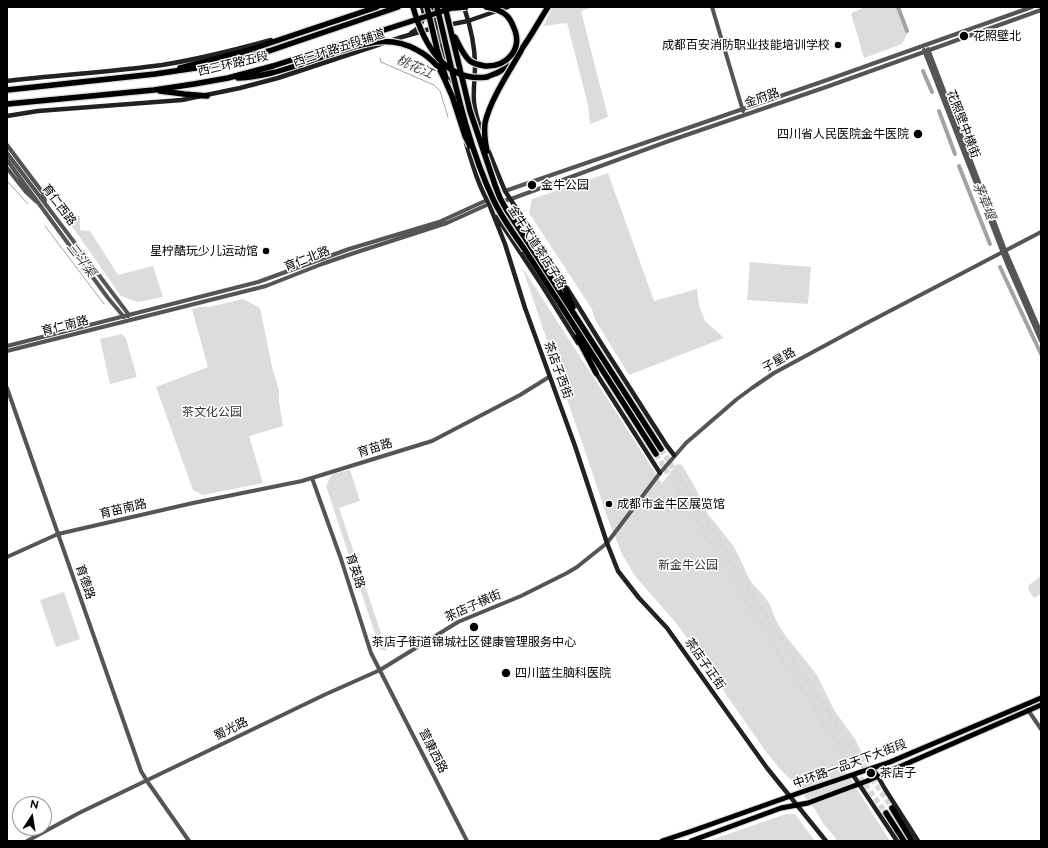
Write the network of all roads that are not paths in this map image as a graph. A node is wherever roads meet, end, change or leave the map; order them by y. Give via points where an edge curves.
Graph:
1 (375, 7) edge
2 (398, 7) edge
3 (413, 7) edge
4 (422, 7) edge
5 (427, 7) edge
6 (431, 7) edge
7 (437, 7) edge
8 (445, 7) edge
9 (454, 7) edge
10 (465, 7) edge
11 (486, 7) edge
12 (508, 7) edge
13 (548, 7) edge
14 (712, 7) edge
15 (1032, 7) edge
16 (1041, 10) edge
17 (468, 21) junction
18 (437, 27) junction
19 (452, 32) junction
20 (402, 38) junction
21 (441, 46) joint
22 (924, 46) junction
23 (521, 51) junction
24 (926, 51) junction
25 (155, 74) junction
26 (228, 78) junction
27 (7, 81) edge
28 (7, 90) edge
29 (154, 90) junction
30 (206, 96) junction
31 (453, 98) junction
32 (7, 104) edge
33 (742, 109) junction
34 (744, 115) junction
35 (7, 116) edge
36 (7, 145) edge
37 (7, 153) edge
38 (475, 153) junction
39 (7, 160) edge
40 (488, 163) junction
41 (7, 168) edge
42 (505, 191) junction
43 (511, 199) junction
44 (488, 202) junction
45 (43, 205) junction
46 (1041, 232) edge
47 (1004, 251) junction
48 (558, 272) junction
49 (560, 304) junction
50 (129, 315) junction
51 (124, 316) junction
52 (127, 320) junction
53 (582, 325) junction
54 (1041, 333) edge
55 (1041, 341) edge
56 (7, 346) edge
57 (7, 351) edge
58 (596, 373) junction
59 (549, 377) junction
60 (7, 388) edge
61 (662, 449) tunnel mouth
62 (656, 454) tunnel mouth
63 (674, 456) junction
64 (660, 473) junction
65 (312, 478) junction
66 (193, 503) joint
67 (58, 534) junction
68 (607, 543) junction
69 (7, 557) edge
70 (380, 670) junction
71 (324, 695) joint
72 (1041, 698) edge
73 (1041, 705) edge
74 (1028, 710) junction
75 (1041, 729) edge
76 (873, 768) junction
77 (853, 775) junction
78 (878, 776) junction
79 (147, 781) junction
80 (859, 783) junction
81 (790, 796) junction
82 (797, 805) junction
83 (892, 808) tunnel mouth
84 (886, 813) tunnel mouth
85 (27, 841) edge
86 (190, 841) edge
87 (467, 841) edge
88 (662, 841) edge
89 (692, 841) edge
90 (826, 841) edge
91 (897, 841) edge
92 (904, 841) edge
93 (912, 841) edge
94 (918, 841) edge

1 - 25 highway via 246,51
1 - 27 main road via 242,48 191,60
2 - 25 highway, 西三环路五段 via 269,51 216,65
3 - 23 highway, bridge via 430,47 448,68 458,74 479,78 498,73
4 - 20 main road via 424,18 421,26
5 - 31 highway, bridge
6 - 18 main road
7 - 38 highway, 金牛大道茶店子路, bridge via 462,111
8 - 19 highway, bridge
9 - 10 highway, 西三环路五段, bridge
9 - 26 highway, 西三环路五段, bridge via 273,66
10 - 17 main road
11 - 19 highway, bridge via 506,15 512,21 517,38 516,46 507,60 490,66 470,61
12 - 17 main road, 西三环路五段辅道
13 - 23 highway
14 - 33 street
15 - 22 street, 金府路
16 - 24 street, 金府路
17 - 18 main road, 西三环路五段辅道
17 - 42 main road via 475,64 476,115
18 - 20 main road, 西三环路五段辅道
18 - 21 street
19 - 40 highway, 金牛大道茶店子路, bridge via 470,111
20 - 30 main road, 西三环路五段辅道 via 278,78
21 - 44 main road via 462,131
22 - 24 street, 花照壁中横街
22 - 33 street, 金府路
23 - 40 highway, bridge via 489,110 485,124
24 - 34 street, 金府路
24 - 47 street, 花照壁中横街
25 - 28 highway, 西三环路五段
26 - 29 highway, 西三环路五段
26 - 31 highway, bridge via 275,73 364,43 396,42 410,46 431,60 438,68
29 - 30 highway
29 - 32 highway, 西三环路五段
30 - 35 main road, 西三环路五段辅道
31 - 38 highway, bridge via 465,136
33 - 34 street
33 - 42 street, 金府路
34 - 43 street, 金府路
36 - 45 street via 43,193
37 - 45 street, 育仁西路
38 - 49 highway, 金牛大道茶店子路, bridge via 494,201
39 - 45 street, 育仁西路
40 - 53 highway, 金牛大道茶店子路, bridge via 500,198
41 - 45 street via 26,192
42 - 43 main road
42 - 44 main road, 金府路
43 - 44 street, 金府路
43 - 48 main road
44 - 50 street via 439,222 349,249 258,282
44 - 52 street, 育仁北路 via 447,224 351,254 266,286
44 - 58 main road
44 - 59 main road, 茶店子西街 via 505,244
45 - 50 street, 育仁西路
45 - 51 street, 育仁西路 via 108,298
46 - 47 street, 子星路
47 - 54 street, 花照壁中横街
47 - 55 street, 花照壁中横街
47 - 63 street, 子星路 via 774,373 737,399
48 - 53 highway
48 - 63 main road
49 - 58 highway
49 - 62 highway, 金牛大道茶店子路
50 - 51 street
50 - 52 street
51 - 52 street, 育仁西路
51 - 56 street
52 - 57 street, 育仁南路
53 - 61 highway, 金牛大道茶店子路
58 - 64 main road
59 - 65 street, 育苗路 via 432,441
59 - 68 main road, 茶店子西街
60 - 67 street, 育德路
63 - 64 street, 子星路
64 - 68 street, 子星路
65 - 66 street, 育苗路
65 - 70 street, 育英路 via 372,654
66 - 67 street, 育苗南路
67 - 69 street, 育苗南路
67 - 79 street, 育德路 via 141,772
68 - 70 street, 茶店子横街 via 561,577 458,622
68 - 81 main road, 茶店子正街 via 618,571 667,628 744,737
70 - 71 street, 茶店子横街
70 - 87 street, 营康西路
71 - 79 street, 蜀光路
72 - 76 main road, 中环路一品天下大街段
73 - 74 main road, 中环路一品天下大街段
74 - 75 street
74 - 78 main road, 中环路一品天下大街段
76 - 77 main road, 中环路一品天下大街段
76 - 78 main road
77 - 80 main road
77 - 81 main road, 中环路一品天下大街段
78 - 80 main road, 中环路一品天下大街段
78 - 94 main road
79 - 85 street, 蜀光路
79 - 86 street, 育德路
80 - 82 main road, 中环路一品天下大街段
80 - 91 main road
81 - 82 main road, 茶店子正街
81 - 88 main road, 中环路一品天下大街段
82 - 89 main road, 中环路一品天下大街段 via 781,808
82 - 90 main road
83 - 93 highway
84 - 92 highway

